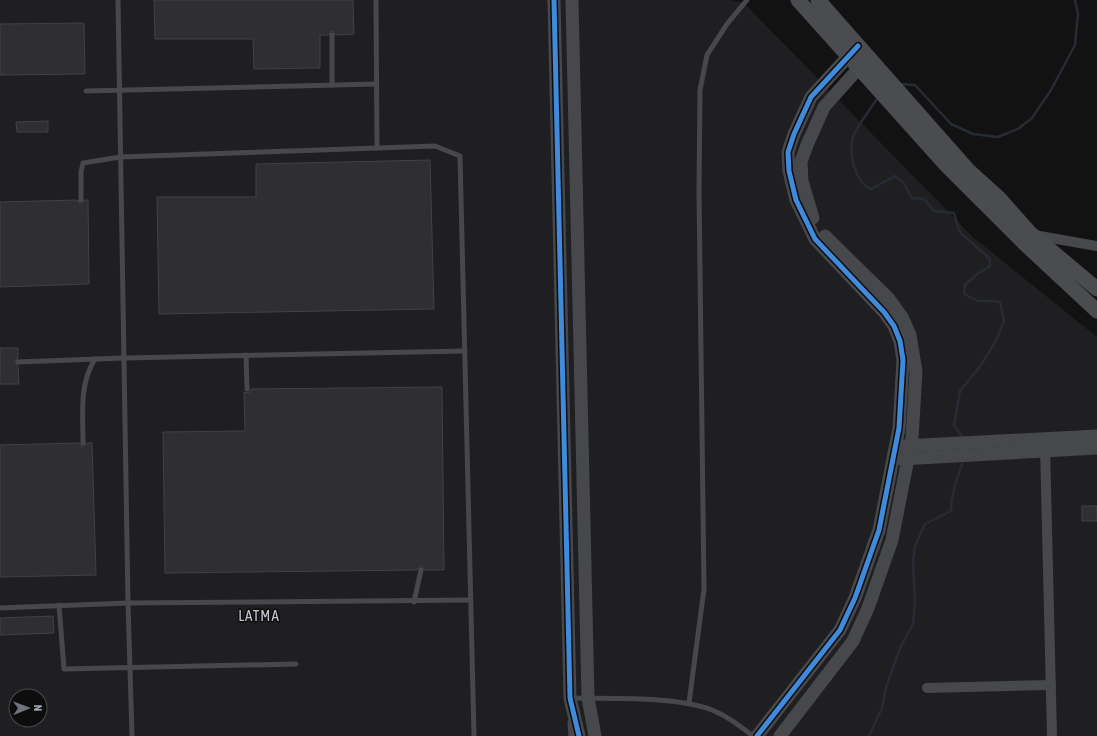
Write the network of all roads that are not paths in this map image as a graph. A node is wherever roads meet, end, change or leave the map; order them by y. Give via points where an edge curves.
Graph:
1 (118, 0) edge
2 (376, 0) edge
3 (554, 0) edge
4 (572, 0) edge
5 (748, 0) edge
6 (798, 0) edge
7 (818, 0) edge
8 (332, 35) dead end
9 (853, 51) junction
10 (863, 62) junction
11 (376, 84) junction
12 (332, 85) junction
13 (86, 91) dead end
14 (119, 91) junction
15 (898, 101) junction
16 (377, 148) junction
17 (120, 157) junction
18 (81, 200) dead end
19 (1032, 235) junction
20 (1097, 246) edge
21 (1097, 289) edge
22 (1097, 311) edge
23 (465, 351) junction
24 (246, 356) junction
25 (124, 358) junction
26 (95, 359) junction
27 (18, 362) dead end
28 (247, 389) dead end
29 (1097, 436) edge
30 (84, 443) dead end
31 (1045, 445) junction
32 (1097, 448) edge
33 (909, 452) junction
34 (894, 453) junction
35 (421, 570) dead end
36 (470, 600) junction
37 (414, 602) junction
38 (128, 603) junction
39 (59, 605) junction
40 (0, 608) edge
41 (296, 664) dead end
42 (131, 667) junction
43 (1051, 685) junction
44 (927, 688) dead end
45 (570, 698) junction
46 (588, 698) junction
47 (689, 703) junction
48 (132, 736) edge
49 (474, 736) edge
50 (571, 736) edge
51 (579, 736) edge
52 (595, 736) edge
53 (753, 736) edge
54 (757, 736) edge
55 (780, 736) edge
56 (1052, 736) edge

1 - 14 lane
2 - 11 lane
3 - 45 street
4 - 46 street
5 - 47 lane via 727,24 707,55 700,90 704,589
6 - 9 main road
7 - 9 main road
8 - 12 lane
9 - 10 main road
9 - 34 street via 811,97 788,152 788,171 796,200 815,238 884,312 900,341 903,382
10 - 15 main road
10 - 33 street via 824,107 801,162 802,181 809,210 818,228 889,299 902,317 910,335 916,378
11 - 12 lane
11 - 16 lane
12 - 14 lane
13 - 14 lane
14 - 17 lane
15 - 19 main road via 999,198
15 - 22 main road via 946,165
16 - 17 lane
16 - 23 lane via 435,146 460,156
17 - 18 lane via 83,163
17 - 25 lane
19 - 20 street
19 - 21 main road
23 - 24 lane
23 - 36 lane
24 - 25 lane
24 - 28 lane
25 - 26 lane
25 - 38 lane
26 - 27 lane
26 - 30 lane via 87,371 83,386
29 - 31 street
31 - 32 street
31 - 33 street
31 - 43 street
33 - 34 street
33 - 55 street via 892,540 868,608 853,641
34 - 54 street via 880,530 855,598 840,630
35 - 37 lane
36 - 37 lane
36 - 49 lane
37 - 38 lane
38 - 39 lane
38 - 42 lane
39 - 40 lane
39 - 42 lane via 64,669
41 - 42 lane
42 - 48 lane
43 - 44 street
43 - 56 street
45 - 46 lane
45 - 50 lane
45 - 51 street
46 - 47 lane
46 - 52 street
47 - 53 lane via 717,712

